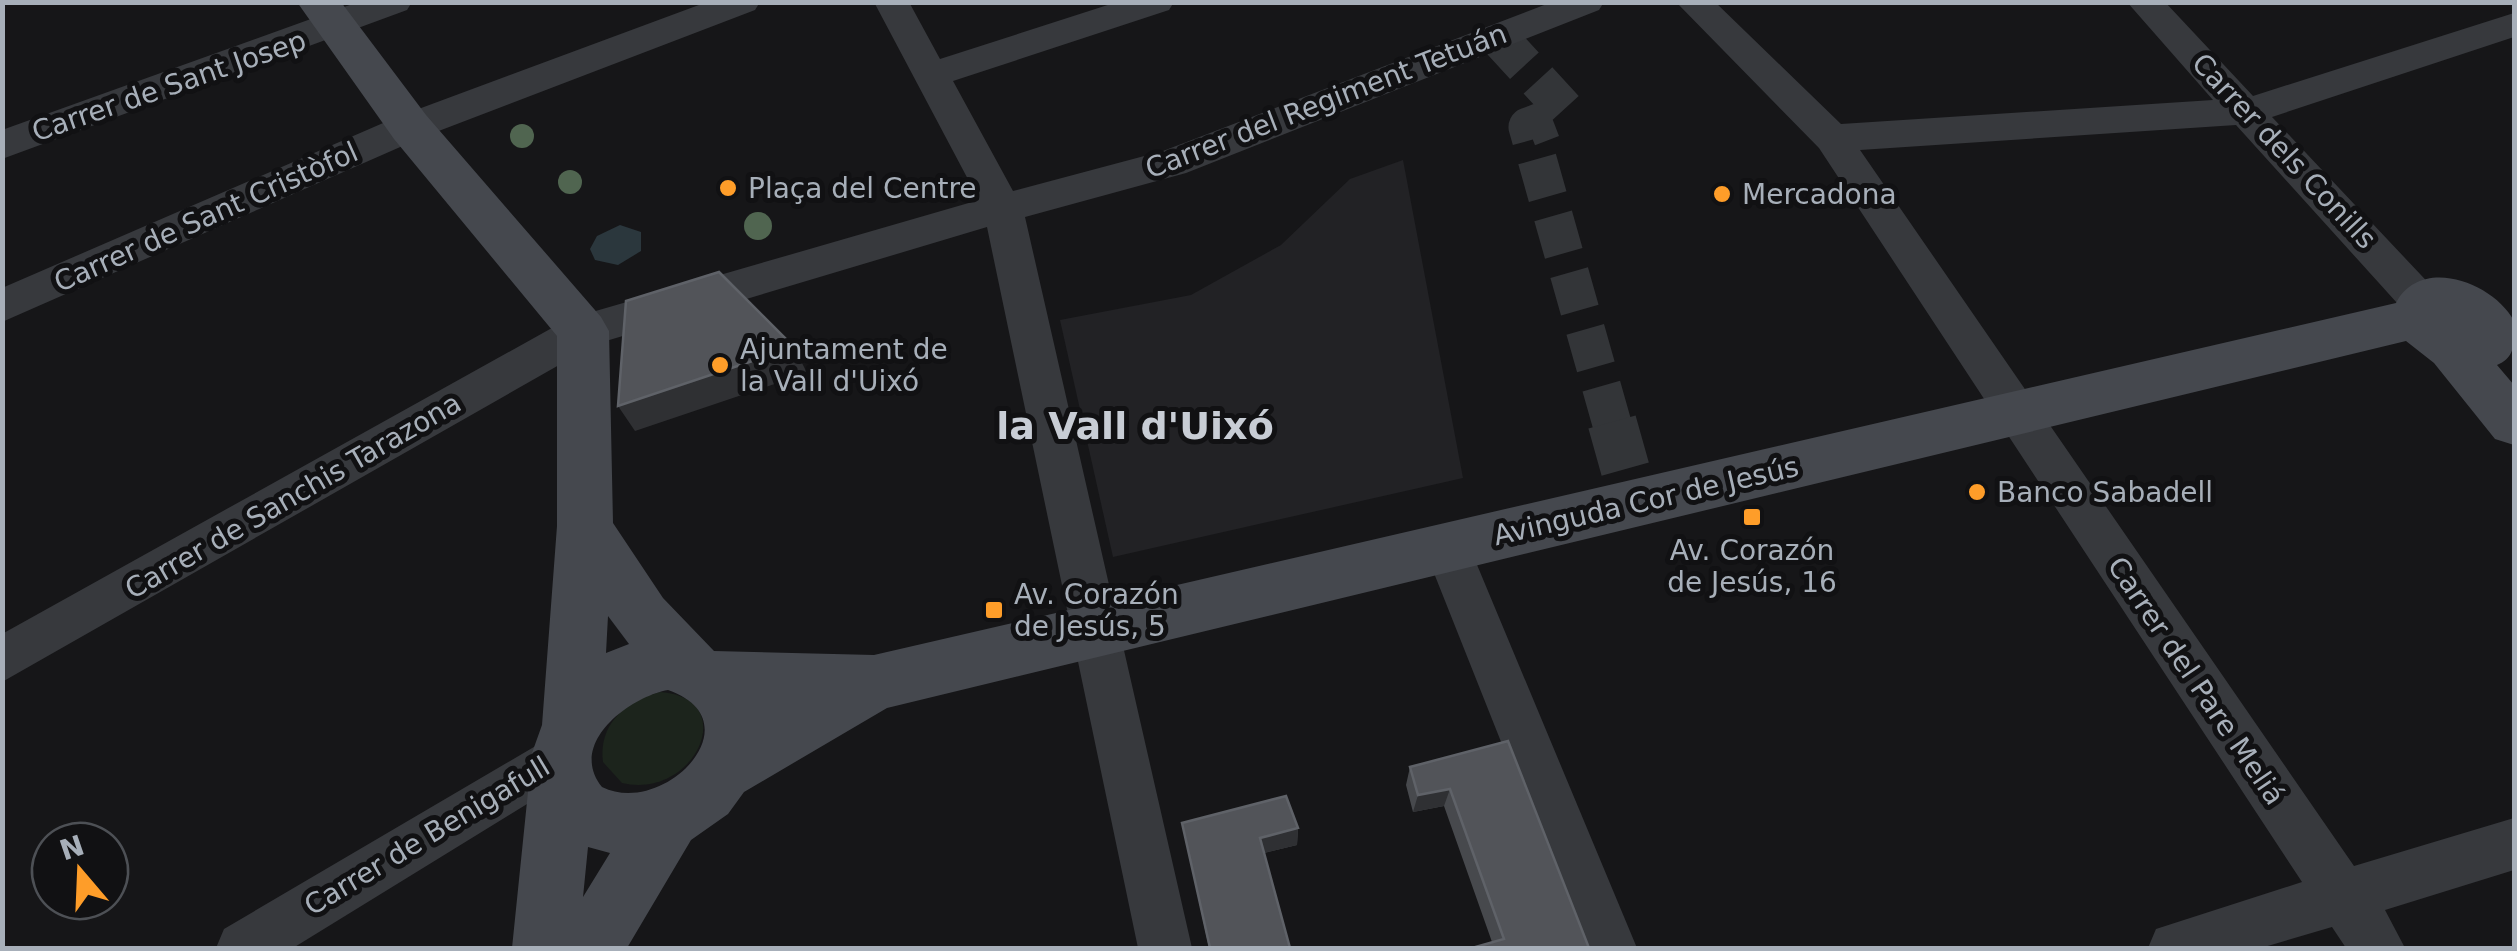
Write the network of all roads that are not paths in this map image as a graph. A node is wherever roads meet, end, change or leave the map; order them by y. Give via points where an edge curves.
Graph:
1 (396, 2) edge
2 (743, 2) edge
3 (891, 2) edge
4 (1157, 2) edge
5 (1588, 2) edge
6 (1693, 2) edge
7 (2144, 2) edge
8 (2468, 2) edge
9 (1539, 11) edge
10 (327, 15) edge
11 (2510, 32) edge
12 (931, 76) junction
13 (2248, 111) junction
14 (410, 127) junction
15 (1832, 138) junction
16 (2, 145) edge
17 (1004, 208) junction
18 (2, 306) edge
19 (2471, 327) edge
20 (584, 331) junction
21 (2014, 414) junction
22 (2514, 423) edge
23 (585, 526) junction
24 (1447, 548) junction
25 (1096, 630) junction
26 (2, 660) edge
27 (701, 672) junction
28 (874, 683) junction
29 (565, 753) junction
30 (726, 768) junction
31 (668, 818) junction
32 (2514, 844) edge
33 (2343, 897) junction
34 (243, 948) edge
35 (545, 948) edge
36 (590, 948) edge
37 (1165, 948) edge
38 (1610, 948) edge
39 (2175, 948) edge
40 (2378, 948) edge

1 - 10 street, Carrer de Sant Josep
2 - 14 street
3 - 12 street
4 - 12 street
5 - 9 street, Carrer del Regiment Tetuán
6 - 15 street, Carrer del Pare Meliá
7 - 13 street, Carrer dels Conills
8 - 11 street
9 - 17 street, Carrer del Regiment Tetuán via 1172,163
10 - 14 street
10 - 16 street, Carrer de Sant Josep
11 - 13 street
12 - 17 street
13 - 15 street
13 - 19 street, Carrer dels Conills
14 - 18 street, Carrer de Sant Cristòfol
14 - 20 street
15 - 21 street, Carrer del Pare Meliá
17 - 20 street
17 - 25 street
19 - 21 street, Avinguda Cor de Jesús
19 - 22 street
20 - 23 street
20 - 26 street, Carrer de Sanchis Tarazona
21 - 24 street, Avinguda Cor de Jesús
21 - 33 street, Carrer del Pare Meliá
23 - 27 street via 656,636
23 - 29 street
24 - 25 street, Avinguda Cor de Jesús
24 - 38 street
25 - 28 street, Avinguda Cor de Jesús
25 - 37 street
27 - 28 street, Avinguda Cor de Jesús
27 - 29 street via 640,667 612,680 589,698
27 - 30 street via 731,696 738,717
28 - 30 street, Avinguda Cor de Jesús
29 - 31 street via 573,802 591,818 614,826
29 - 34 street, Carrer de Benigafull
29 - 35 street
30 - 31 street via 711,789
31 - 36 street
32 - 33 street
33 - 39 street
33 - 40 street, Carrer del Pare Meliá

